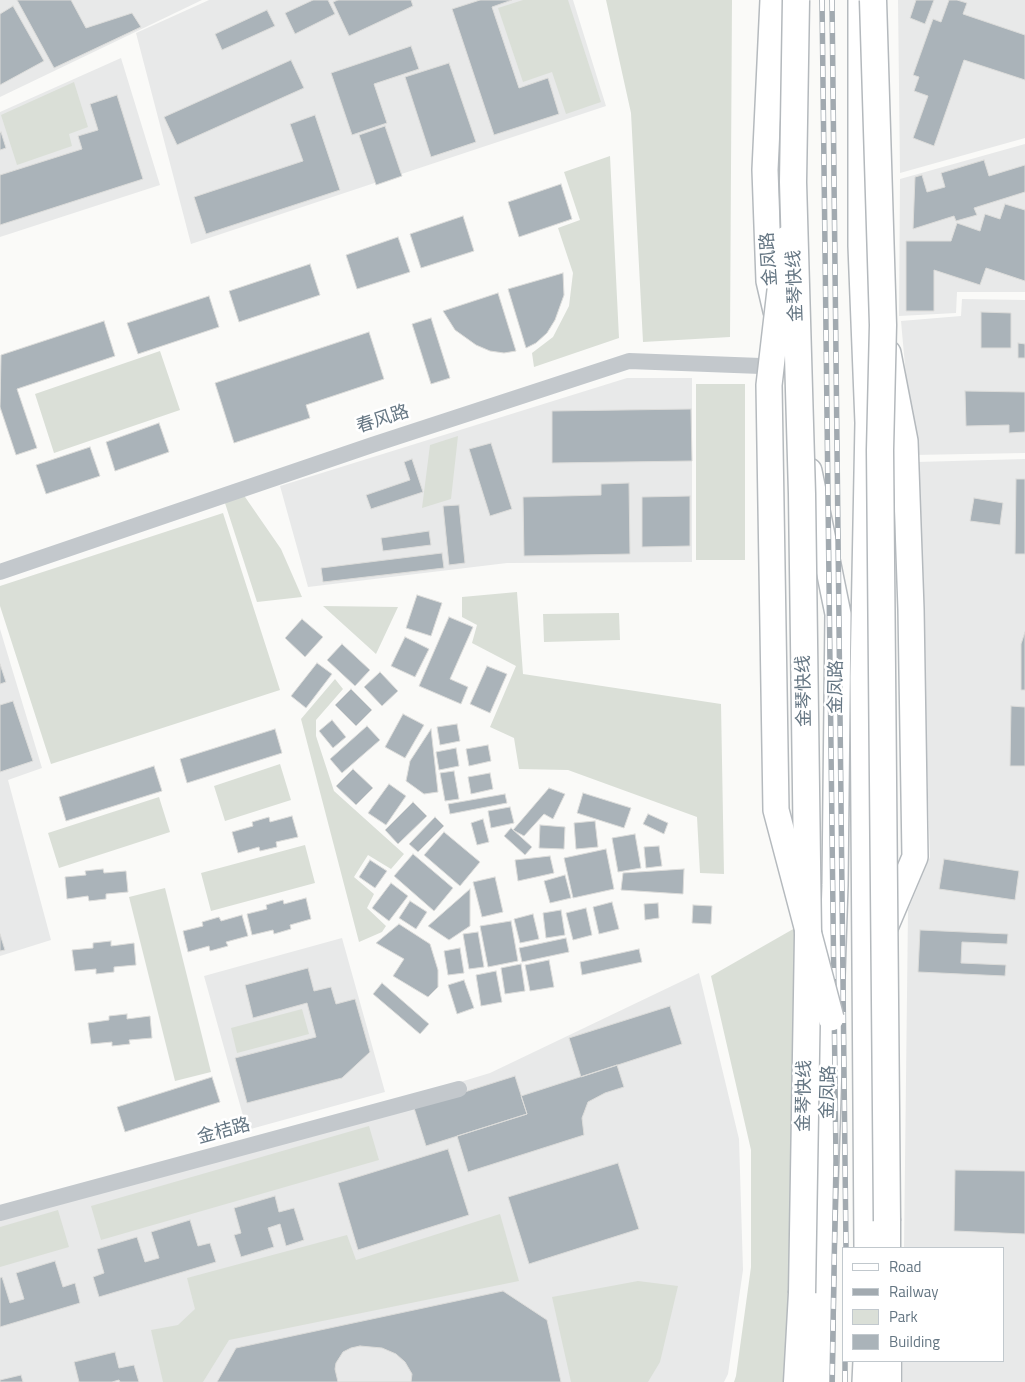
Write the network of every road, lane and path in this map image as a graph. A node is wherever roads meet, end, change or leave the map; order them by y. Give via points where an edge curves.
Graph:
1 (773, 0) edge
2 (796, 0) edge
3 (861, 0) edge
4 (873, 0) edge
5 (793, 182) junction
6 (883, 325) junction
7 (787, 367) junction
8 (0, 572) edge
9 (866, 974) junction
10 (831, 1018) junction
11 (459, 1089) dead end
12 (0, 1213) edge
13 (867, 1247) edge
14 (887, 1247) edge
15 (866, 1362) edge
16 (888, 1362) edge
17 (797, 1382) edge
18 (821, 1382) edge
19 (865, 1382) edge
20 (888, 1382) edge

1 - 7 main road, 金凤路 via 765,170 769,281
2 - 5 highway, 金琴快线, bridge
3 - 9 main road, 金凤路 via 861,246 868,423 863,676
4 - 6 highway, bridge
5 - 10 main road, bridge via 769,385 776,810
5 - 17 highway, 金琴快线, bridge via 802,504 808,926 802,1283
6 - 9 main road, bridge via 905,441 915,857
6 - 14 highway, bridge via 880,450
7 - 8 street, 春风路 via 629,361 372,444
7 - 10 main road, 金凤路 via 838,614
9 - 13 main road, 金凤路
10 - 18 main road, 金凤路
11 - 12 street, 金桔路
15 - 19 main road
16 - 20 highway

